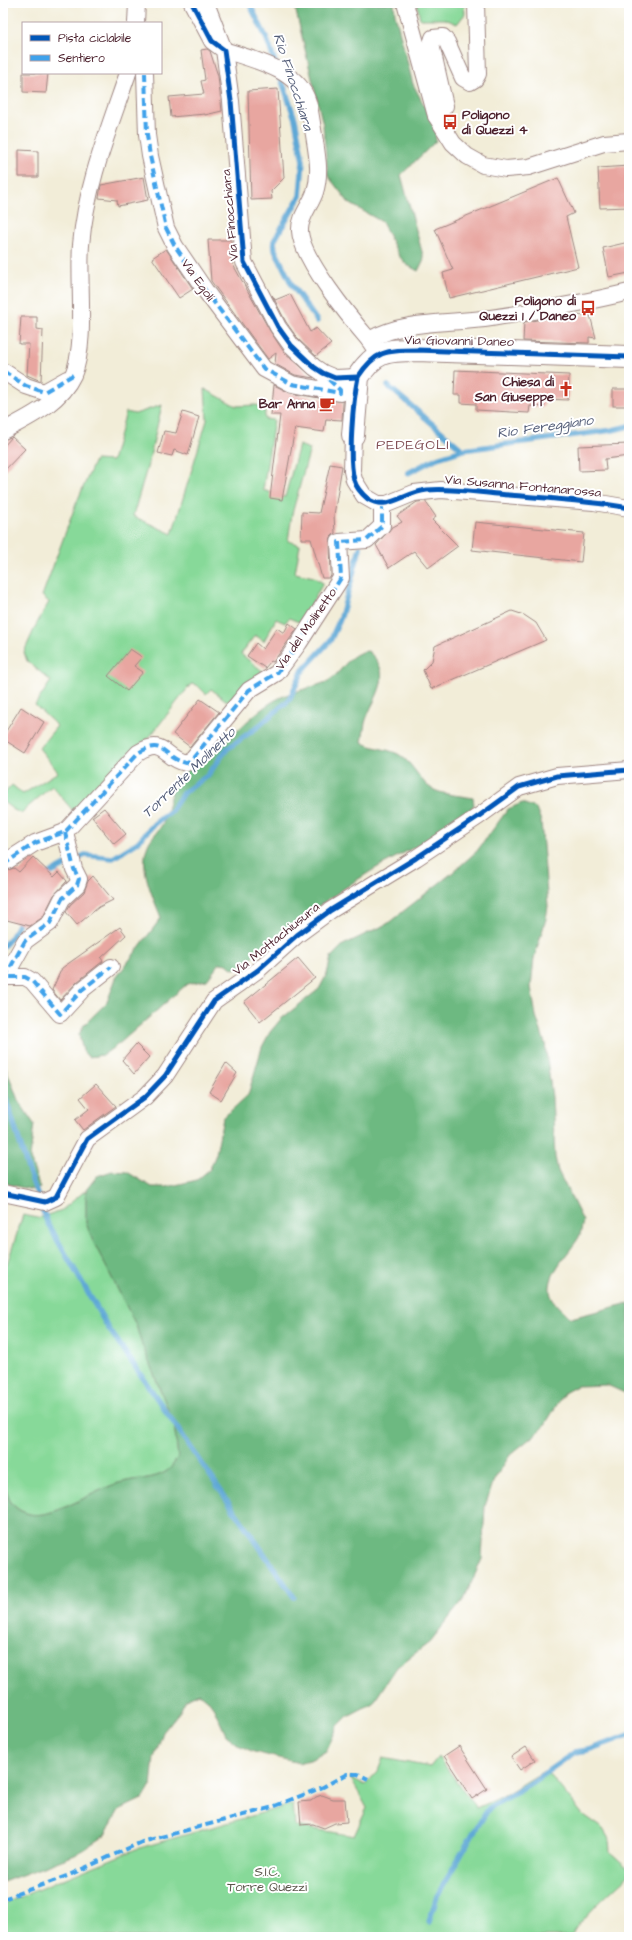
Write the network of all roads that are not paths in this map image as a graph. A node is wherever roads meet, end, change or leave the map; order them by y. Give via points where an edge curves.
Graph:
1 (137, 3) edge
2 (192, 3) edge
3 (206, 3) edge
4 (405, 3) edge
5 (476, 3) edge
6 (136, 22) edge
7 (230, 52) junction
8 (128, 74) edge
9 (145, 74) edge
10 (436, 116) junction
11 (629, 141) edge
12 (629, 292) edge
13 (374, 347) junction
14 (629, 357) edge
15 (3, 371) edge
16 (323, 373) junction
17 (73, 375) junction
18 (358, 377) junction
19 (3, 431) edge
20 (352, 435) joint
21 (382, 505) junction
22 (629, 508) edge
23 (629, 770) edge
24 (65, 832) junction
25 (8, 861) dead end
26 (111, 967) dead end
27 (3, 1193) edge

1 - 6 street
2 - 7 street via 212,41
3 - 7 street, Via Finocchiara via 215,26
4 - 10 street
5 - 10 street via 478,74 475,79 470,82 463,78 446,42 442,37 433,38 431,44 445,106
7 - 13 street via 287,74 296,81 308,102 319,167 315,192 301,224 304,248 352,320
7 - 16 street, Via Finocchiara via 244,262 278,327 291,345
8 - 17 street via 86,203 81,246 79,355
9 - 16 street, Via Egoli via 150,156 166,228 175,246 264,369 292,384 340,393
10 - 11 street via 454,143 467,156 483,165 506,169 529,167 604,143
12 - 13 street via 490,318 406,327 383,332
13 - 14 street, Via Giovanni Daneo
13 - 18 street
15 - 17 street via 26,386 44,392
16 - 18 street, Via Finocchiara via 335,378
17 - 19 street via 65,388 51,402
18 - 20 street
20 - 21 street via 352,471 357,486 369,500
21 - 22 street, Via Susanna Fontanarossa via 414,493 441,490 594,502
21 - 24 street, Via del Molinetto via 382,526 367,540 339,542 341,578 277,673 249,690 193,758 186,763 177,761 154,746 138,753
23 - 27 street, Via Mottachiusura via 557,776 519,787 416,858 331,910 297,935 258,970 214,1001 165,1076 145,1097 88,1139 56,1197 45,1202
24 - 25 street, Via del Molinetto via 35,843
24 - 26 street via 79,879 77,885 62,899 50,923 25,941 5,977 25,977 32,981 60,1014 84,989

